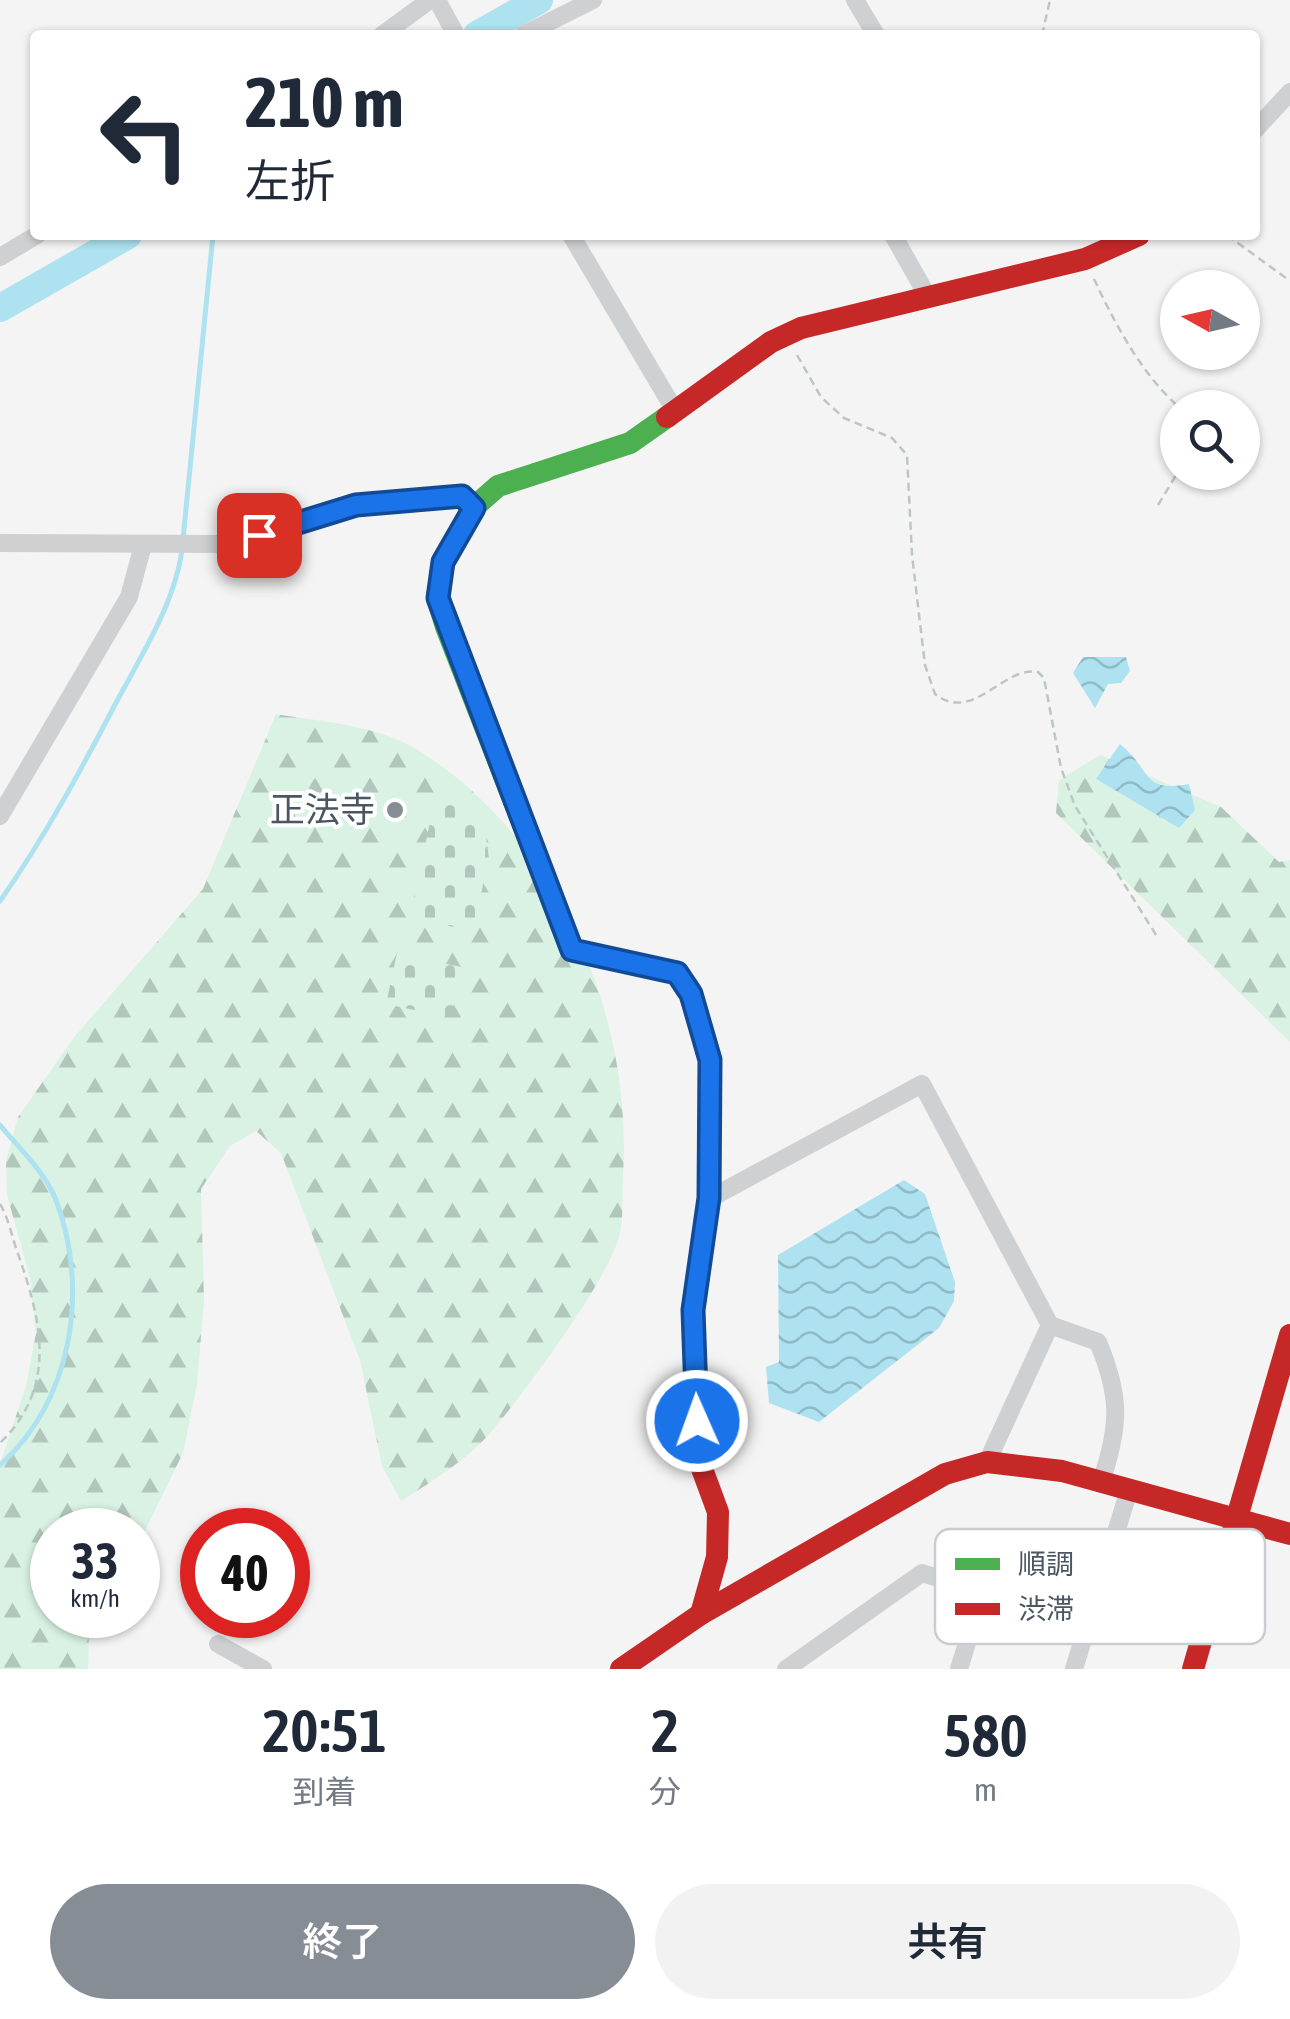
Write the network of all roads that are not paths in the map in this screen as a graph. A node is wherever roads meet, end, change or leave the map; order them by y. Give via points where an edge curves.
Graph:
1 (593, 0) edge
2 (855, 0) edge
3 (436, 2) edge
4 (390, 30) edge
5 (453, 30) edge
6 (533, 30) edge
7 (873, 30) edge
8 (1290, 92) edge
9 (1260, 125) edge
10 (30, 239) edge
11 (573, 240) edge
12 (896, 240) edge
13 (1128, 240) edge
14 (0, 257) edge
15 (928, 297) junction
16 (674, 409) junction
17 (474, 508) junction
18 (0, 543) edge
19 (145, 545) junction
20 (0, 816) edge
21 (709, 1198) junction
22 (1050, 1326) junction
23 (1290, 1335) edge
24 (987, 1462) junction
25 (1101, 1482) junction
26 (1129, 1490) junction
27 (1236, 1519) junction
28 (1117, 1529) edge
29 (1233, 1529) edge
30 (1290, 1534) edge
31 (935, 1577) edge
32 (701, 1614) junction
33 (218, 1644) dead end
34 (967, 1644) edge
35 (1081, 1644) edge
36 (1200, 1644) edge
37 (263, 1669) edge
38 (621, 1669) edge
39 (786, 1669) edge
40 (959, 1669) edge
41 (1074, 1669) edge
42 (1193, 1669) edge

1 - 6 street
2 - 7 street
3 - 4 street
3 - 5 street
8 - 9 street
10 - 14 street
11 - 16 street
12 - 15 street
13 - 15 street via 1086,260
15 - 16 street via 787,335
16 - 17 street via 630,443 498,486
17 - 19 street via 462,496 385,501 220,544
17 - 21 street via 443,562 438,598 446,626 572,950 677,973 691,994 710,1060
18 - 19 street
19 - 20 street via 130,597
21 - 22 street via 922,1084
21 - 32 street via 693,1310 698,1458 718,1512 717,1557
22 - 24 street
22 - 25 street via 1098,1342 1116,1385 1116,1438
23 - 27 street
24 - 25 street
24 - 32 street via 944,1474
25 - 26 street
26 - 27 street
26 - 28 street
27 - 29 street
27 - 30 street
31 - 39 street via 922,1573
32 - 38 street
33 - 37 street
34 - 40 street
35 - 41 street
36 - 42 street

